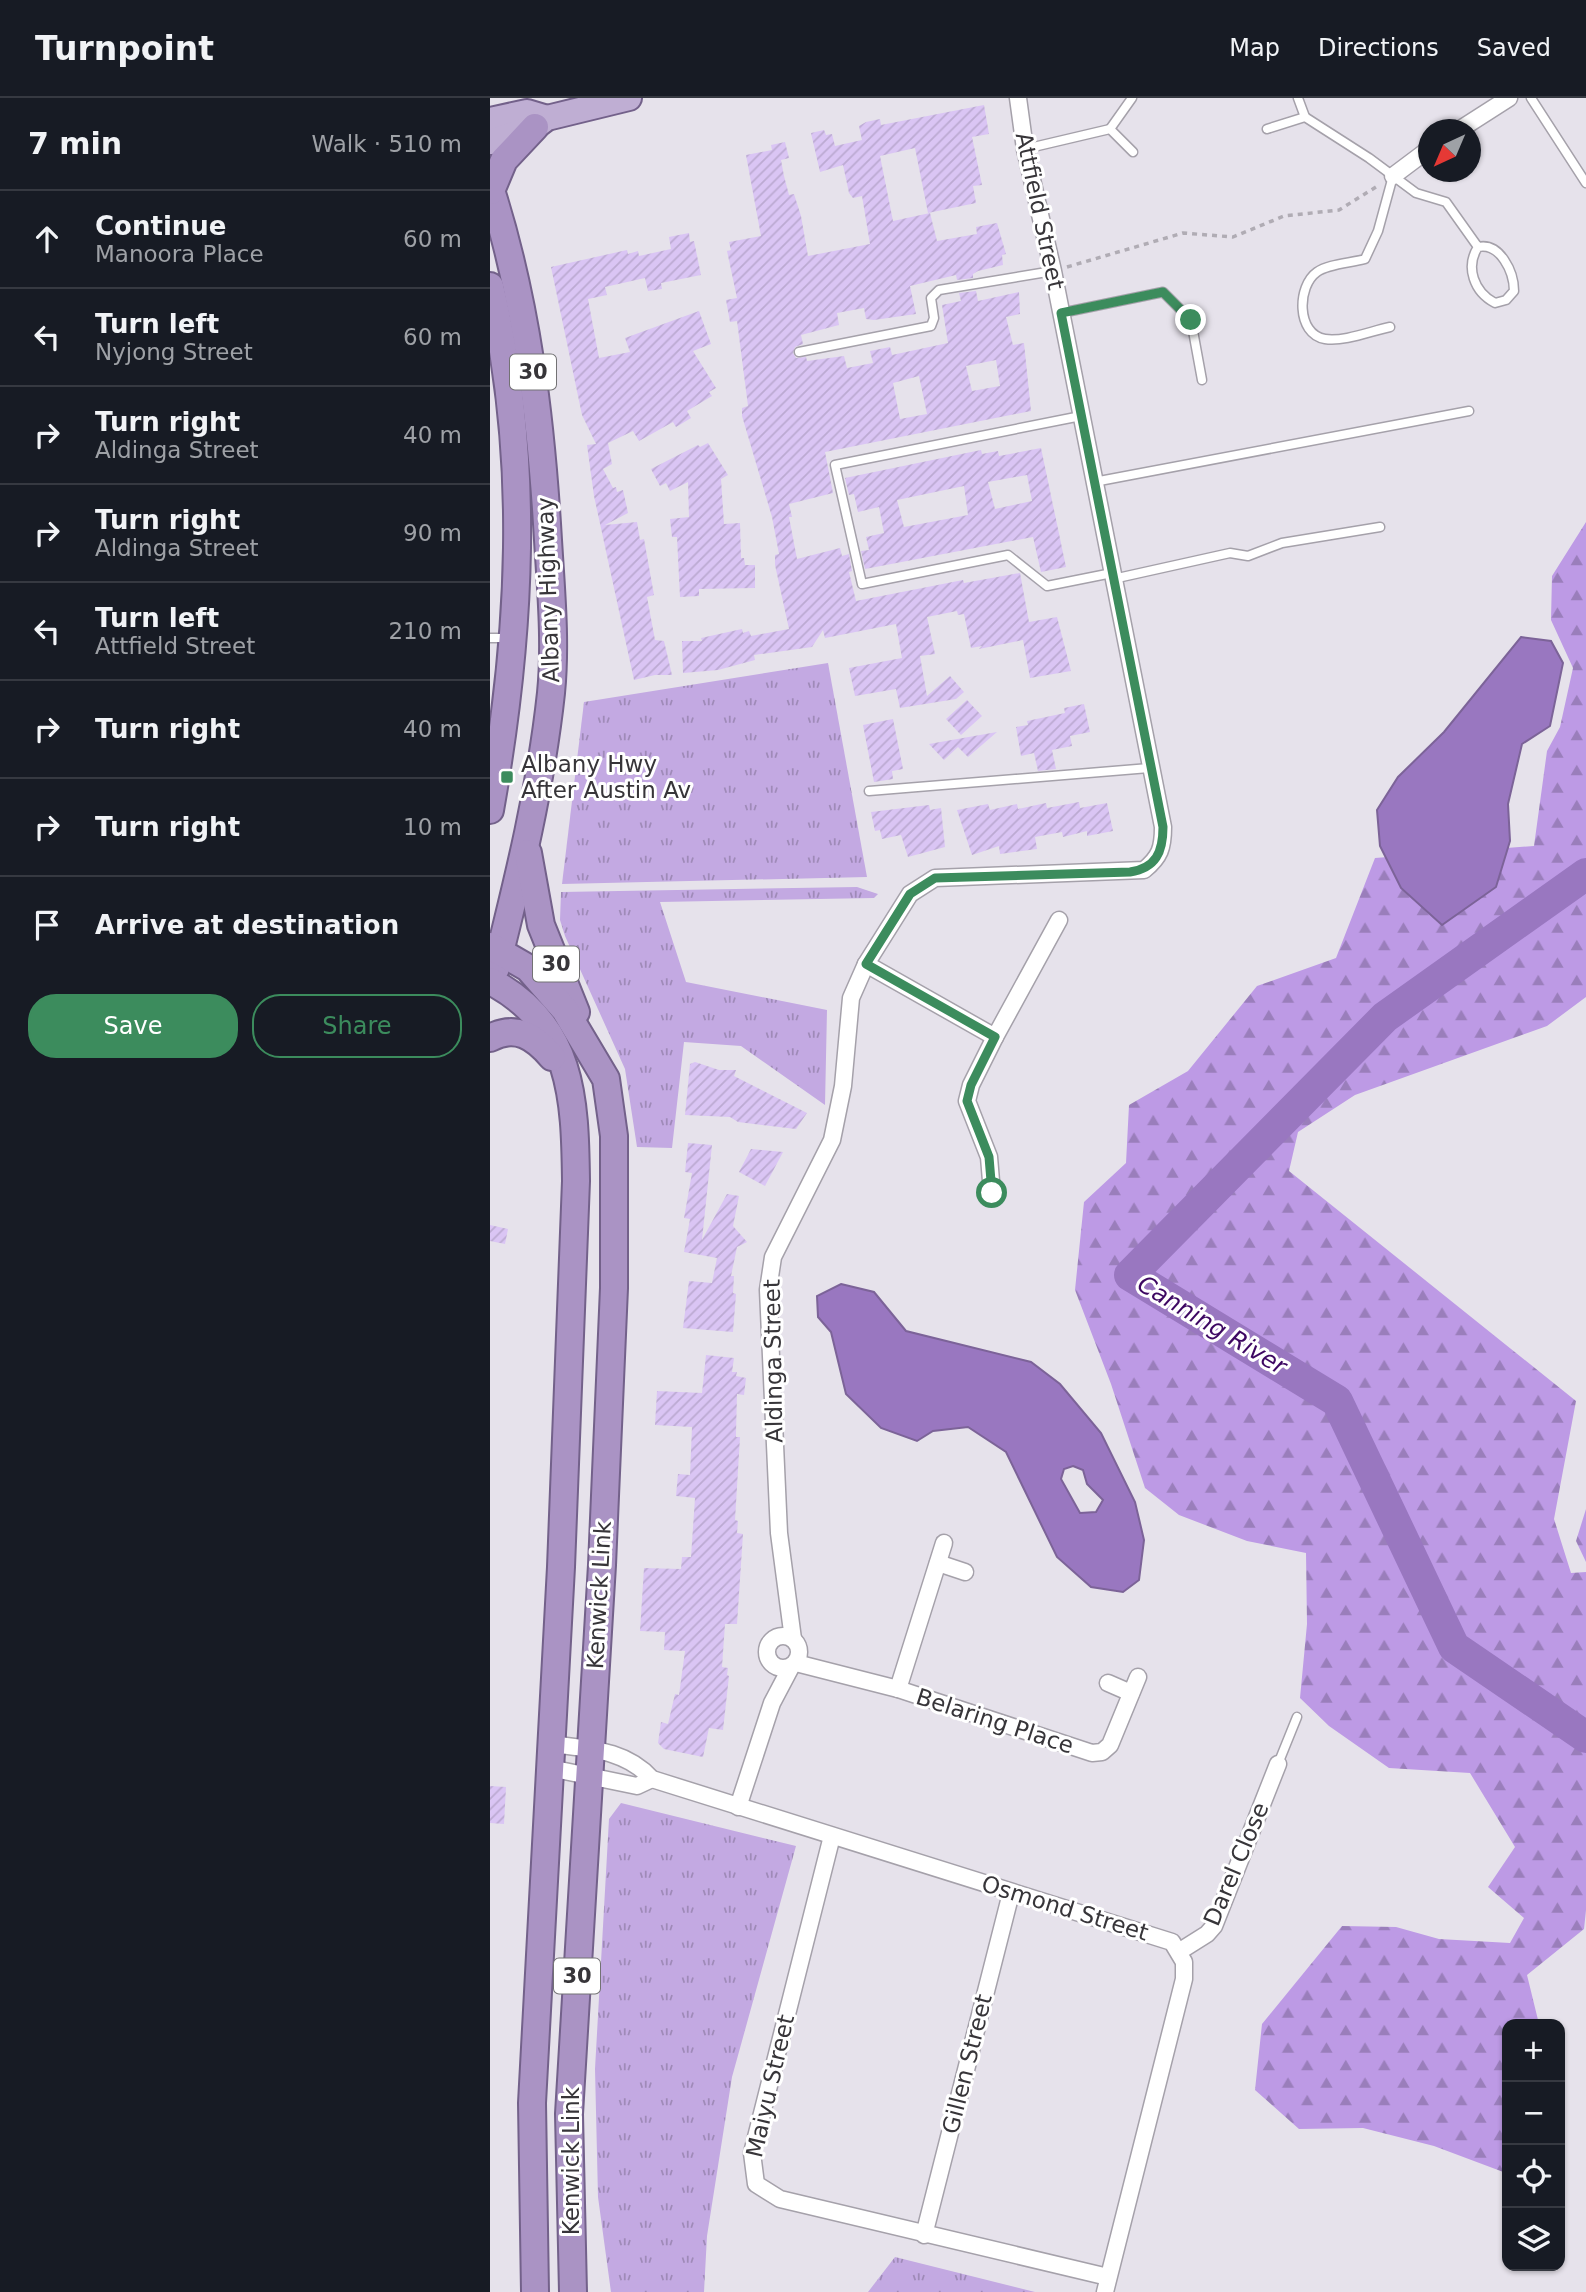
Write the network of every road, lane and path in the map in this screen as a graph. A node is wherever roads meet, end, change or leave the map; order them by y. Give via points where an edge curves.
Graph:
1 (629, 98) edge
2 (1018, 98) edge
3 (1132, 98) edge
4 (1298, 98) edge
5 (1509, 98) edge
6 (1531, 98) edge
7 (553, 116) junction
8 (1305, 117) junction
9 (1476, 119) edge
10 (490, 120) edge
11 (1110, 129) junction
12 (1267, 129) dead end
13 (490, 142) edge
14 (1025, 149) junction
15 (1133, 152) dead end
16 (1418, 157) edge
17 (1393, 176) junction
18 (1586, 183) edge
19 (491, 189) edge
20 (1478, 247) junction
21 (1053, 271) junction
22 (490, 286) edge
23 (1061, 313) junction
24 (1390, 327) dead end
25 (799, 352) dead end
26 (1202, 380) dead end
27 (1469, 411) dead end
28 (1081, 416) junction
29 (1094, 482) junction
30 (1380, 527) dead end
31 (1113, 576) junction
32 (502, 638) edge
33 (1149, 768) junction
34 (869, 791) dead end
35 (490, 810) edge
36 (526, 844) junction
37 (1157, 859) joint
38 (1059, 920) dead end
39 (495, 948) edge
40 (866, 964) junction
41 (491, 985) edge
42 (995, 1037) junction
43 (490, 1038) edge
44 (606, 1079) junction
45 (572, 1088) junction
46 (992, 1193) dead end
47 (944, 1543) dead end
48 (938, 1563) junction
49 (965, 1572) dead end
50 (791, 1650) junction
51 (774, 1666) junction
52 (1138, 1677) dead end
53 (1108, 1683) dead end
54 (898, 1689) junction
55 (1131, 1693) junction
56 (772, 1703) junction
57 (1297, 1717) dead end
58 (591, 1749) junction
59 (550, 1756) junction
60 (1278, 1764) joint
61 (589, 1776) junction
62 (652, 1779) junction
63 (738, 1807) junction
64 (832, 1836) junction
65 (1011, 1893) junction
66 (1180, 1951) junction
67 (924, 2235) junction
68 (1107, 2285) edge
69 (535, 2292) edge
70 (572, 2292) edge

1 - 7 main road
2 - 14 street, Attfield Street
3 - 11 lane
4 - 8 lane
5 - 9 street
6 - 18 lane
7 - 10 main road via 527,112
7 - 13 main road
7 - 19 highway via 504,160
8 - 12 lane
8 - 17 lane
11 - 14 lane
11 - 15 lane
14 - 21 street, Attfield Street
16 - 17 street
17 - 20 lane via 1416,193 1446,202
17 - 21 path via 1339,209 1284,216 1233,237 1183,233
17 - 24 lane via 1365,259 1319,270 1301,296 1315,337 1328,340
19 - 36 highway, Albany Highway / 30 via 509,251 535,381 550,561 551,692
20 - 20 lane via 1496,249 1514,279 1514,291 1506,300 1496,303 1486,298 1470,272
21 - 23 street, Attfield Street
21 - 25 lane via 939,290 931,298 931,326
22 - 32 highway, Albany Highway / 30 via 505,360 518,480
23 - 26 lane via 1163,292 1191,320
23 - 28 street, Attfield Street
27 - 29 lane
28 - 29 street, Attfield Street
28 - 31 lane via 835,465 862,584 1008,555 1047,586
29 - 31 street, Attfield Street
30 - 31 lane via 1282,543 1248,556 1230,553
31 - 33 street, Attfield Street
32 - 35 highway, Albany Highway / 30 via 503,739
33 - 34 lane
33 - 37 street, Attfield Street via 1163,827
36 - 39 highway, Albany Highway / 30
36 - 44 highway, 30 via 545,936
37 - 40 street, Aldinga Street via 1144,870 1130,872 935,878 910,894
38 - 42 street
39 - 41 highway, Albany Highway / 30
39 - 44 highway, Kenwick Link / 30 via 528,968 565,1010
40 - 42 street
40 - 50 street, Aldinga Street via 851,999 843,1086 832,1140 779,1242 768,1290 779,1533
41 - 45 highway, Kenwick Link / 30 via 517,998 537,1018 564,1061
42 - 46 street via 967,1101 989,1157
43 - 45 highway via 515,1032 531,1037
44 - 58 highway, Kenwick Link / 30 via 613,1109 616,1224
45 - 59 highway, Kenwick Link / 30 via 576,1181
47 - 48 street
48 - 49 street
48 - 54 street
50 - 51 street
50 - 51 street, Aldinga Street via 768,1645 766,1652
50 - 54 street, Belaring Place via 824,1667
50 - 56 street, Aldinga Street
51 - 56 street, Aldinga Street
52 - 55 street, Belaring Place
53 - 55 street
54 - 55 street, Belaring Place via 1092,1754 1110,1745
56 - 63 street, Aldinga Street
57 - 60 lane
58 - 59 street, Osmond Street
58 - 61 highway, Kenwick Link / 30
58 - 62 street, Osmond Street via 638,1764
59 - 61 street, Osmond Street
59 - 69 highway, Kenwick Link / 30 via 532,2103
60 - 66 street, Darel Close via 1214,1926
61 - 62 street, Osmond Street via 636,1786
61 - 70 highway, Kenwick Link / 30 via 569,2114
62 - 63 street, Osmond Street
63 - 64 street, Osmond Street
64 - 65 street, Osmond Street
64 - 67 street, Maiyu Street via 752,2153 752,2171 756,2184 780,2199
65 - 66 street, Osmond Street via 1164,1938
65 - 67 street, Gillen Street
66 - 68 street via 1184,1979
67 - 68 street, Maiyu Street

